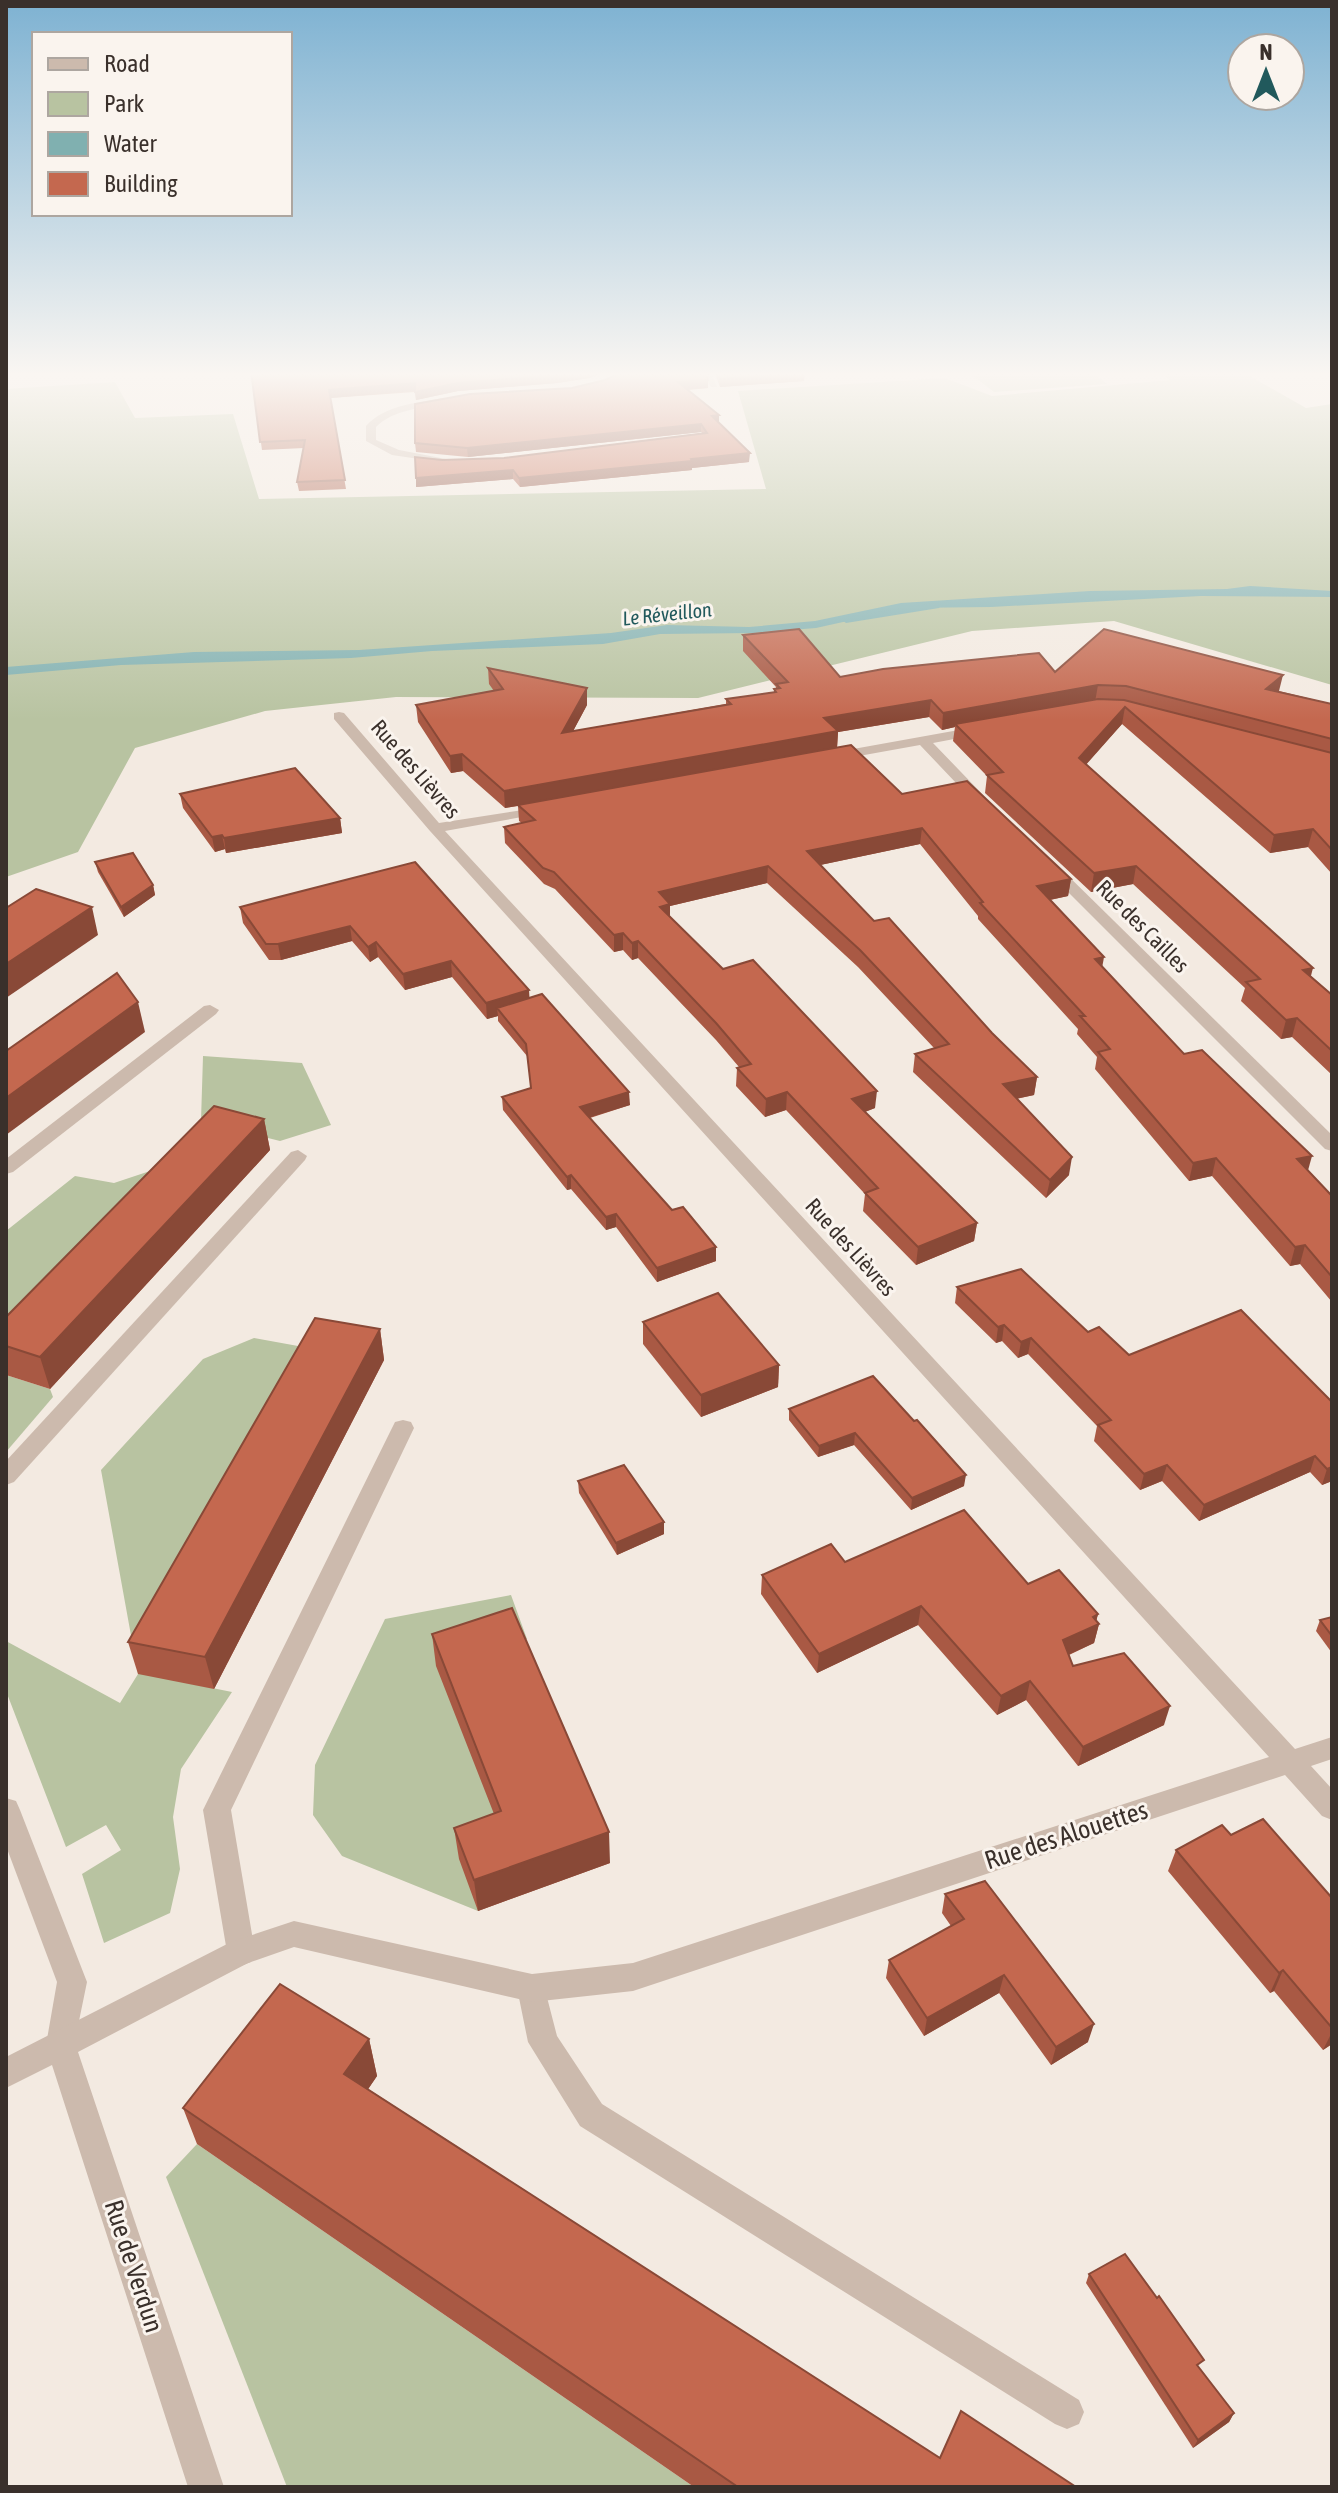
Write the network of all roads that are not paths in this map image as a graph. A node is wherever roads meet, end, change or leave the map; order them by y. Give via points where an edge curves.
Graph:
1 (339, 716) dead end
2 (1002, 726) edge
3 (923, 740) junction
4 (817, 759) edge
5 (558, 806) edge
6 (998, 819) edge
7 (435, 828) junction
8 (1033, 851) edge
9 (210, 1010) dead end
10 (1332, 1145) edge
11 (298, 1156) dead end
12 (6, 1168) edge
13 (403, 1428) dead end
14 (6, 1476) edge
15 (1332, 1748) edge
16 (1290, 1762) junction
17 (1332, 1808) edge
18 (6, 1810) edge
19 (241, 1952) junction
20 (532, 1988) junction
21 (61, 2045) junction
22 (6, 2073) edge
23 (1067, 2412) dead end
24 (206, 2487) edge

1 - 7 street, Rue des Lièvres
2 - 3 street
3 - 4 street
3 - 6 street
5 - 7 street
7 - 16 street, Rue des Lièvres
8 - 10 street, Rue des Cailles via 1115,926
9 - 12 street
11 - 14 street
13 - 19 street via 217,1810
15 - 16 street, Rue des Alouettes
16 - 17 street, Rue des Lièvres
16 - 20 street, Rue des Alouettes via 633,1977
18 - 21 street via 72,1982
19 - 20 street, Rue des Alouettes via 294,1934
19 - 21 street, Rue des Alouettes
20 - 23 street via 543,2042 591,2115
21 - 22 street, Rue des Alouettes
21 - 24 street, Rue de Verdun

